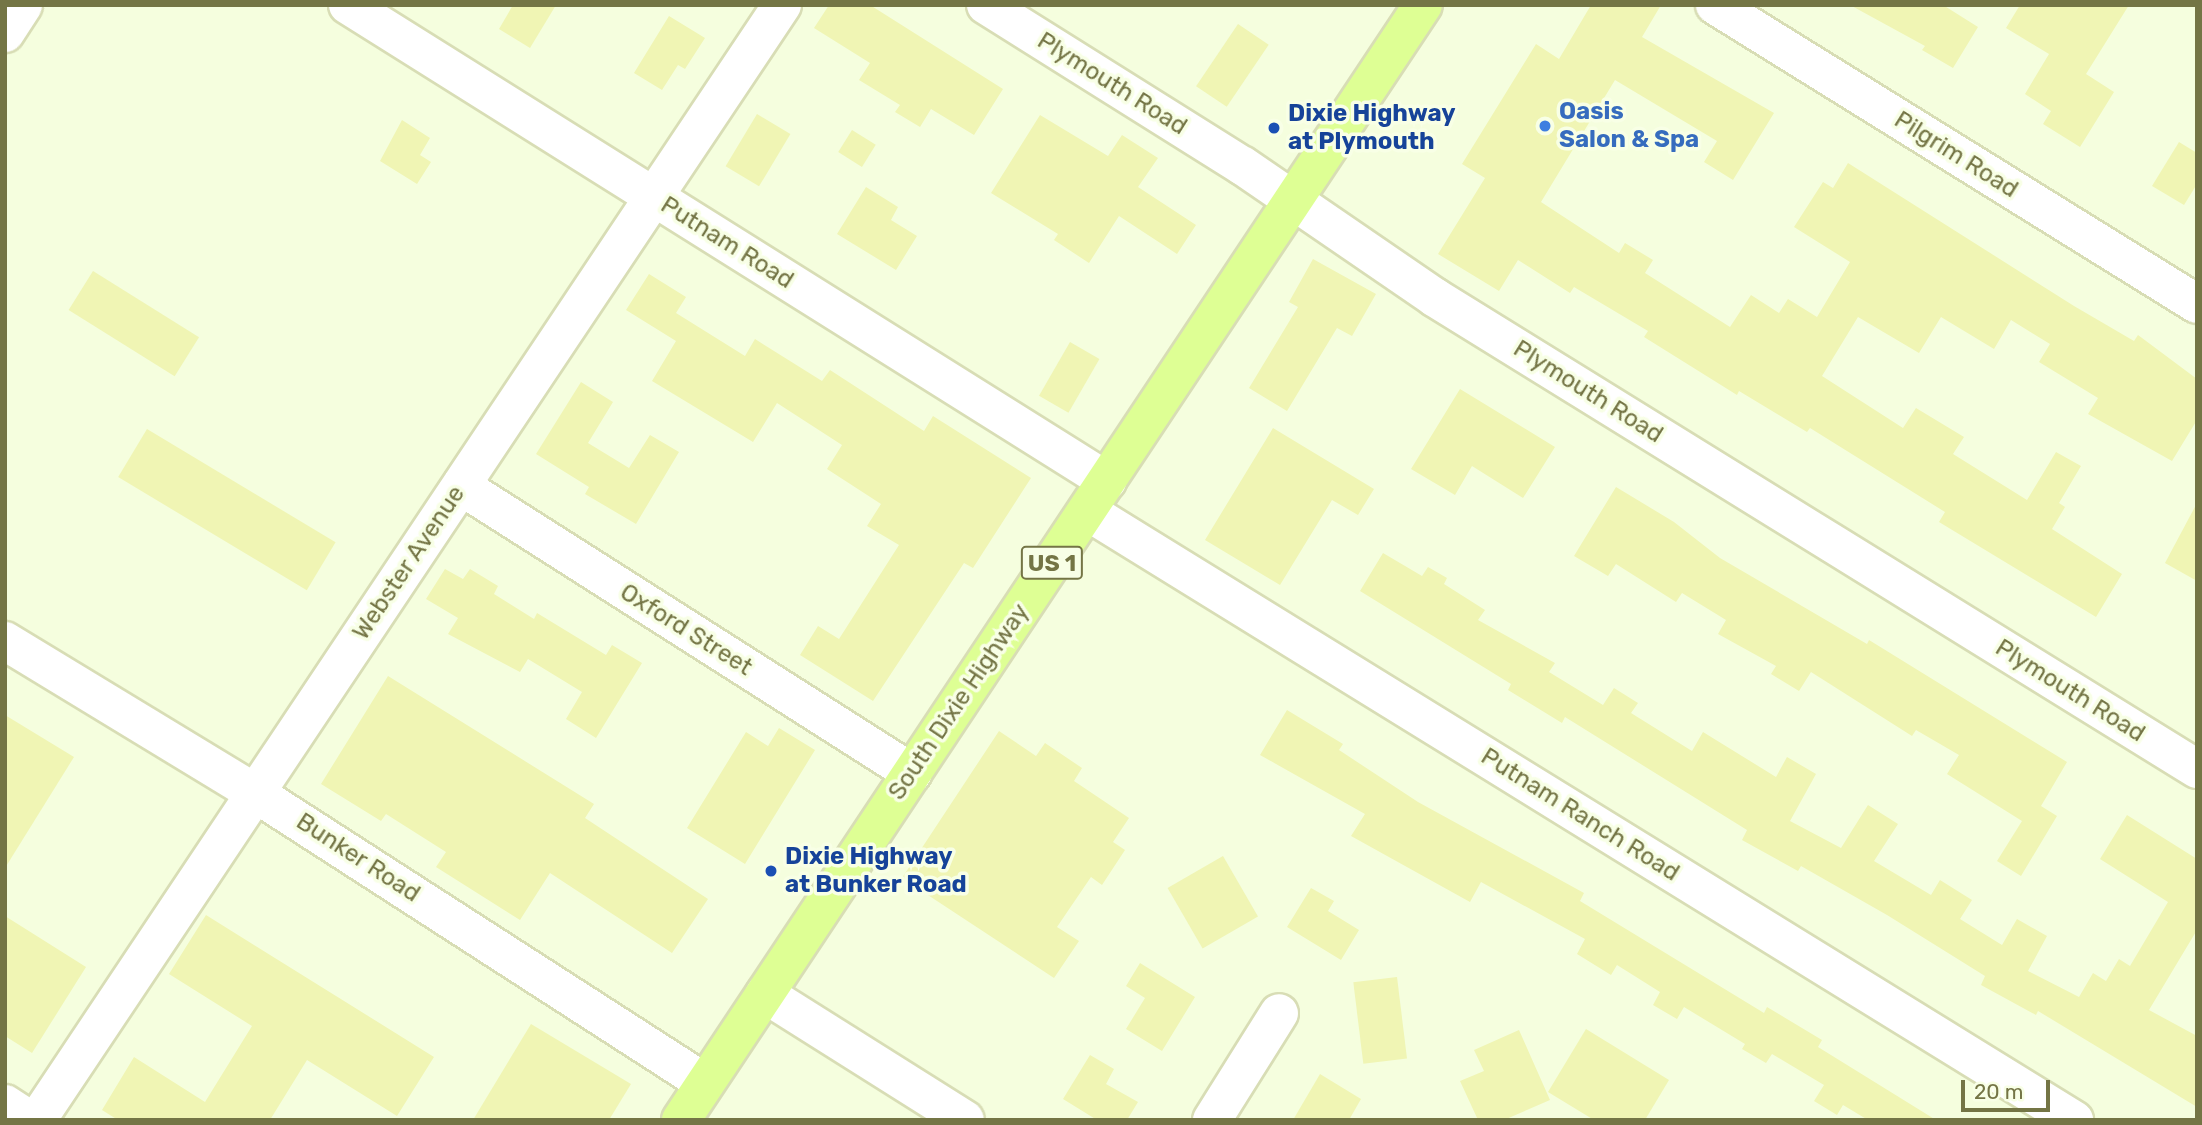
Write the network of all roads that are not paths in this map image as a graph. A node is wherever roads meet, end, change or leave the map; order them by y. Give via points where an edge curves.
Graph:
1 (23, 5) edge
2 (348, 5) edge
3 (782, 5) edge
4 (986, 5) edge
5 (1423, 5) edge
6 (1715, 5) edge
7 (5, 33) edge
8 (654, 197) junction
9 (1292, 202) junction
10 (2197, 304) edge
11 (461, 486) junction
12 (1097, 496) junction
13 (5, 641) edge
14 (2197, 769) edge
15 (912, 773) junction
16 (256, 793) junction
17 (765, 994) junction
18 (1279, 1013) dead end
19 (705, 1083) junction
20 (5, 1104) edge
21 (30, 1120) edge
22 (37, 1120) edge
23 (681, 1120) edge
24 (965, 1120) edge
25 (1212, 1120) edge
26 (2074, 1120) edge

1 - 7 street
2 - 8 street, Putnam Road
3 - 8 street, Webster Avenue
4 - 9 street, Plymouth Road via 1243,166
5 - 9 main road, South Dixie Highway / US 1
6 - 10 street, Pilgrim Road
8 - 11 street, Webster Avenue
8 - 12 street, Putnam Road
9 - 12 main road, South Dixie Highway / US 1
9 - 14 street, Plymouth Road via 1446,304
11 - 15 street, Oxford Street
11 - 16 street, Webster Avenue
12 - 15 main road, South Dixie Highway / US 1
12 - 26 street, Putnam Ranch Road
13 - 16 street, Bunker Road
15 - 17 main road, South Dixie Highway / US 1
16 - 19 street, Bunker Road
16 - 22 street, Webster Avenue
17 - 19 main road, South Dixie Highway / US 1
17 - 24 street
18 - 25 street
19 - 23 main road, South Dixie Highway / US 1
20 - 21 street

